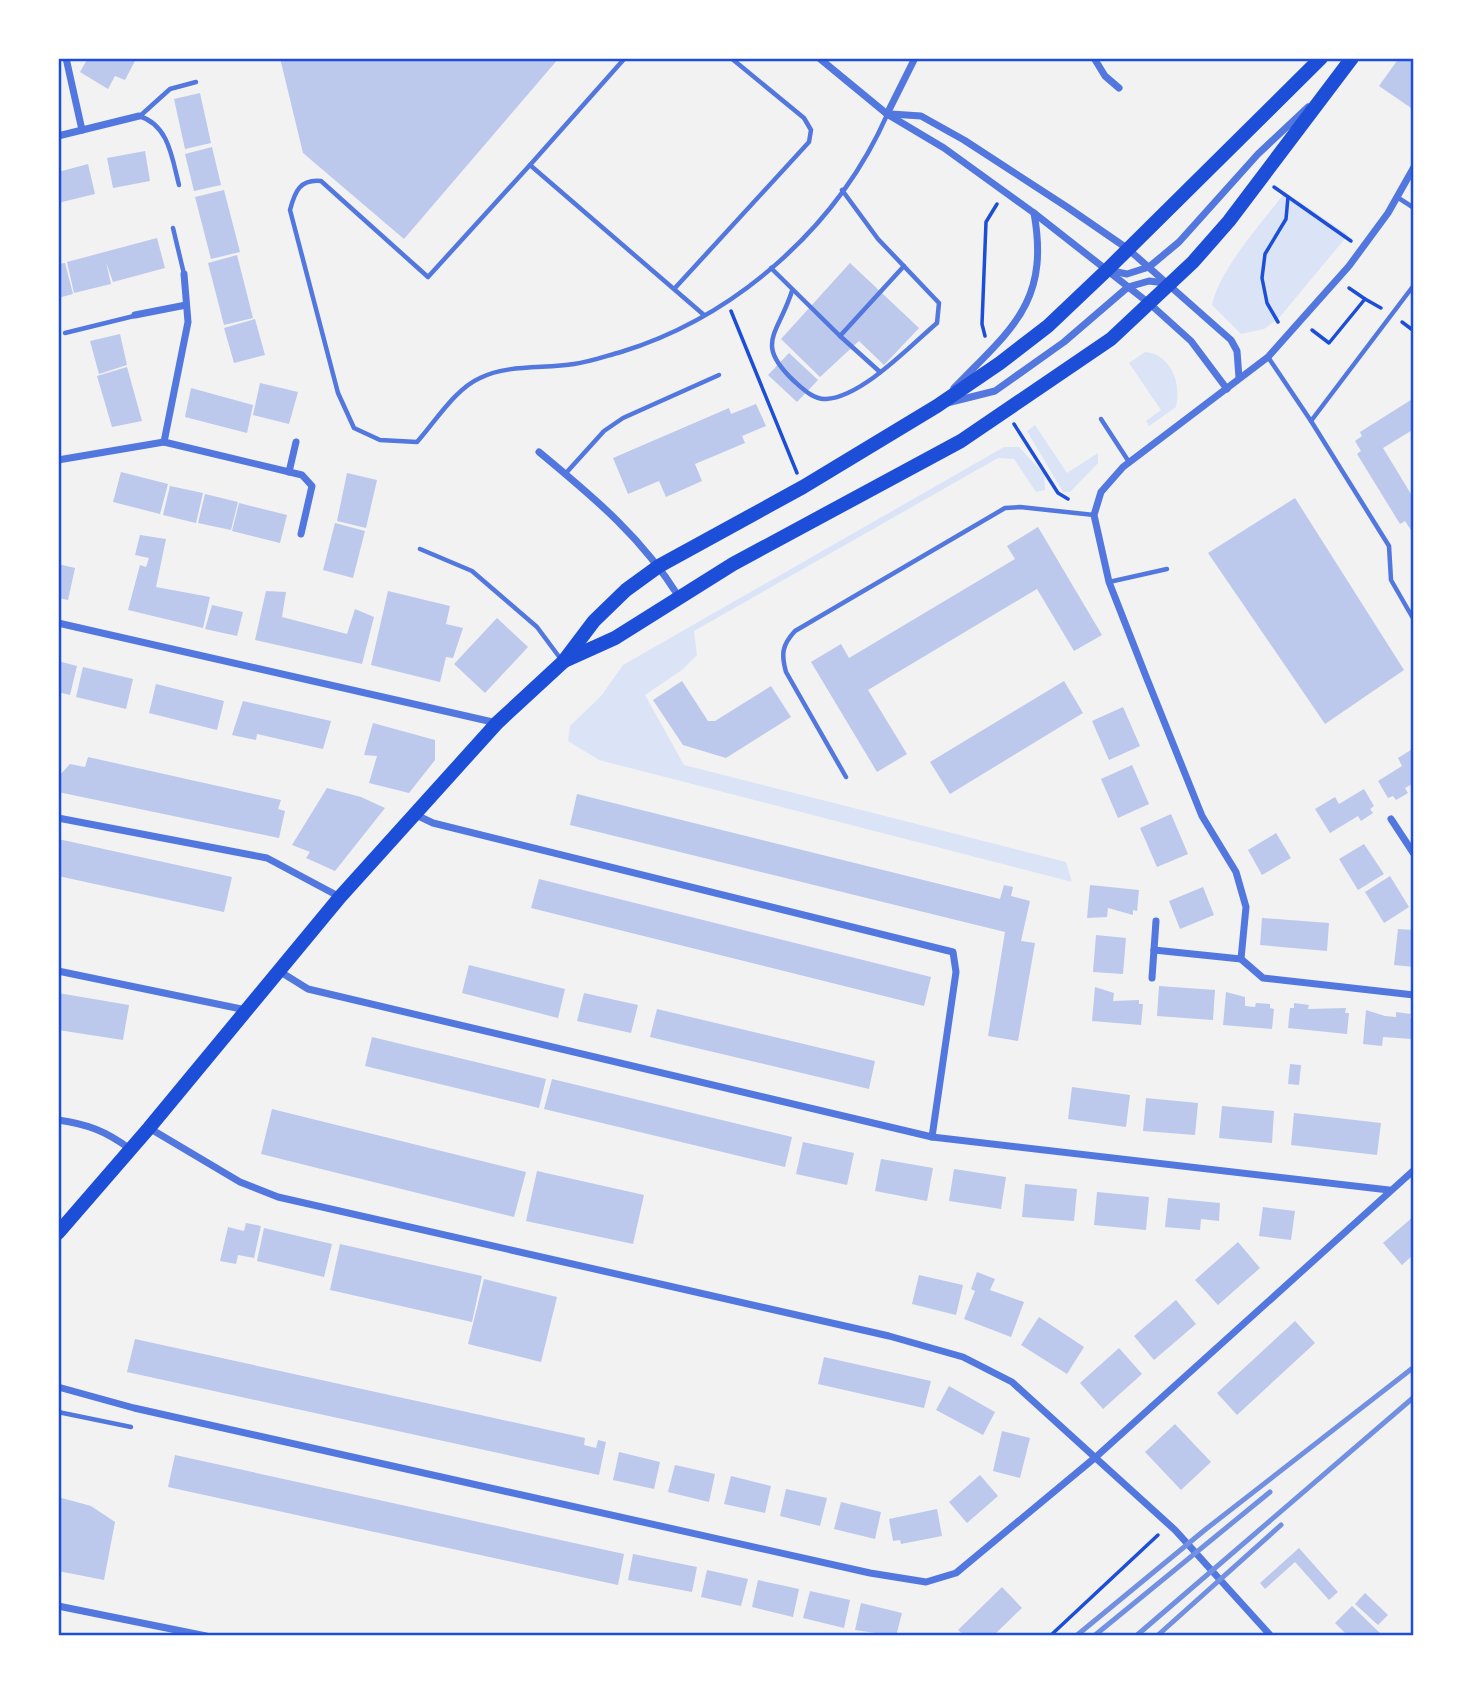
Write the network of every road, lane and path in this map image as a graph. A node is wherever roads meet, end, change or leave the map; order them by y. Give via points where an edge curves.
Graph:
1 (66, 58) edge
2 (625, 58) edge
3 (731, 58) edge
4 (819, 58) edge
5 (915, 58) edge
6 (1094, 58) edge
7 (1321, 58) edge
8 (1352, 58) edge
9 (196, 82) dead end
10 (1119, 88) dead end
11 (1329, 88) junction
12 (887, 114) junction
13 (139, 116) junction
14 (82, 130) junction
15 (58, 136) edge
16 (530, 165) junction
17 (1414, 167) edge
18 (1261, 178) junction
19 (179, 185) dead end
20 (842, 190) junction
21 (1004, 191) junction
22 (1288, 197) junction
23 (1397, 197) junction
24 (1414, 208) edge
25 (1034, 213) junction
26 (173, 228) dead end
27 (1362, 248) junction
28 (1128, 249) junction
29 (904, 266) junction
30 (1149, 267) junction
31 (771, 268) junction
32 (1107, 270) junction
33 (184, 275) joint
34 (1337, 279) junction
35 (1170, 284) junction
36 (1414, 285) edge
37 (1128, 287) junction
38 (675, 288) junction
39 (792, 291) junction
40 (1365, 299) junction
41 (726, 300) junction
42 (1150, 304) junction
43 (186, 305) junction
44 (1392, 314) junction
45 (135, 315) joint
46 (704, 315) junction
47 (1300, 321) junction
48 (1414, 331) edge
49 (65, 333) dead end
50 (840, 337) junction
51 (1286, 337) junction
52 (989, 352) junction
53 (1268, 357) junction
54 (880, 372) junction
55 (719, 375) dead end
56 (1238, 379) junction
57 (1227, 389) junction
58 (937, 406) junction
59 (1006, 411) junction
60 (1101, 419) dead end
61 (1311, 421) junction
62 (164, 442) junction
63 (296, 442) dead end
64 (539, 452) dead end
65 (58, 460) edge
66 (1129, 462) junction
67 (289, 472) junction
68 (565, 474) junction
69 (803, 487) junction
70 (1094, 515) junction
71 (301, 534) dead end
72 (420, 549) dead end
73 (659, 566) junction
74 (1167, 569) dead end
75 (1109, 582) junction
76 (679, 597) junction
77 (1414, 620) edge
78 (58, 623) edge
79 (563, 662) junction
80 (497, 723) junction
81 (846, 777) dead end
82 (414, 814) junction
83 (58, 818) edge
84 (1391, 819) dead end
85 (1414, 854) edge
86 (340, 897) junction
87 (1156, 921) dead end
88 (1154, 950) junction
89 (1241, 959) junction
90 (58, 971) edge
91 (279, 971) junction
92 (1152, 978) dead end
93 (1414, 995) edge
94 (248, 1010) junction
95 (58, 1120) edge
96 (149, 1128) junction
97 (932, 1137) junction
98 (130, 1149) junction
99 (1414, 1170) edge
100 (1390, 1190) junction
101 (58, 1233) edge
102 (58, 1387) edge
103 (58, 1412) edge
104 (131, 1427) dead end
105 (1097, 1456) junction
106 (1172, 1527) junction
107 (58, 1606) edge
108 (206, 1636) edge
109 (1050, 1636) edge
110 (1271, 1636) edge

1 - 14 street
2 - 16 lane
3 - 38 lane via 804,118 811,130 809,142
4 - 12 street
5 - 12 street
6 - 10 street
7 - 28 highway
8 - 11 highway
9 - 13 lane via 170,89
11 - 18 highway
11 - 30 street
12 - 20 lane
12 - 21 street
12 - 28 street via 921,116 964,140
13 - 14 street
13 - 19 lane via 150,120 168,142
14 - 15 street
16 - 38 lane
16 - 46 lane via 428,277 321,181 300,185 290,210 338,393 354,428 380,440 417,442 467,386 481,377 576,364 624,351
17 - 23 street
18 - 22 path
18 - 35 highway
20 - 29 lane
20 - 31 lane via 806,237
21 - 25 street
21 - 52 path via 986,222 982,324
22 - 27 path
22 - 51 path via 1286,219 1265,254 1262,278 1267,303
23 - 24 lane
23 - 27 street
25 - 32 street
25 - 52 street via 1037,273 1030,297 1023,313
26 - 33 lane
27 - 34 street
28 - 30 street
28 - 32 highway
29 - 50 lane
29 - 54 lane via 939,303 937,323
30 - 32 street via 1127,274
30 - 35 street
31 - 39 lane
31 - 41 lane
32 - 37 street
32 - 58 highway via 1048,326
33 - 43 street
34 - 40 path
34 - 47 street
35 - 37 street via 1149,281
35 - 42 highway
35 - 56 street via 1231,340 1237,351
36 - 44 lane
37 - 42 street
37 - 58 street via 995,391
38 - 46 lane
39 - 50 lane
39 - 54 lane via 771,350 778,365 806,392 824,400 845,395
40 - 44 path
40 - 47 path via 1329,343
41 - 46 lane
41 - 69 path
42 - 57 street via 1191,341
42 - 59 highway via 1111,339
43 - 45 street
43 - 62 street via 188,322
44 - 48 path
44 - 61 lane
45 - 49 lane
47 - 51 street
50 - 54 lane
51 - 53 street
52 - 58 street
53 - 56 street
53 - 61 lane
55 - 68 lane via 623,418 604,431
56 - 57 street
57 - 66 street
58 - 69 highway
59 - 70 path via 1058,493
59 - 76 highway via 914,468
60 - 66 lane
61 - 77 lane via 1389,546 1391,580
62 - 65 street
62 - 67 street
63 - 67 street
64 - 68 street
66 - 70 street via 1101,492
67 - 71 street via 302,475 312,486
68 - 73 street via 632,533
69 - 73 highway
70 - 75 street
70 - 81 lane via 1005,508 795,631 785,642 786,673
72 - 79 lane via 472,571 537,626
73 - 76 street
73 - 79 highway via 594,621
74 - 75 lane
75 - 89 street via 1202,817 1236,872 1246,907
76 - 79 highway via 615,638
78 - 80 street
79 - 80 highway
80 - 82 highway
82 - 86 highway
82 - 97 street via 433,823 953,952 956,972
83 - 86 street via 267,858
84 - 85 street
86 - 91 highway
87 - 88 street
88 - 89 street
88 - 92 street
89 - 93 street via 1264,978
90 - 94 street
91 - 94 highway
91 - 97 street via 308,989
94 - 96 highway
95 - 98 street via 91,1125
96 - 98 highway
96 - 105 street via 240,1182 278,1197 889,1336 963,1357 1012,1382
97 - 100 street
98 - 101 highway
99 - 100 street
100 - 105 street
102 - 105 street via 856,1570 926,1581 956,1573
103 - 104 lane
105 - 106 street
106 - 109 path
106 - 110 street
107 - 108 street

